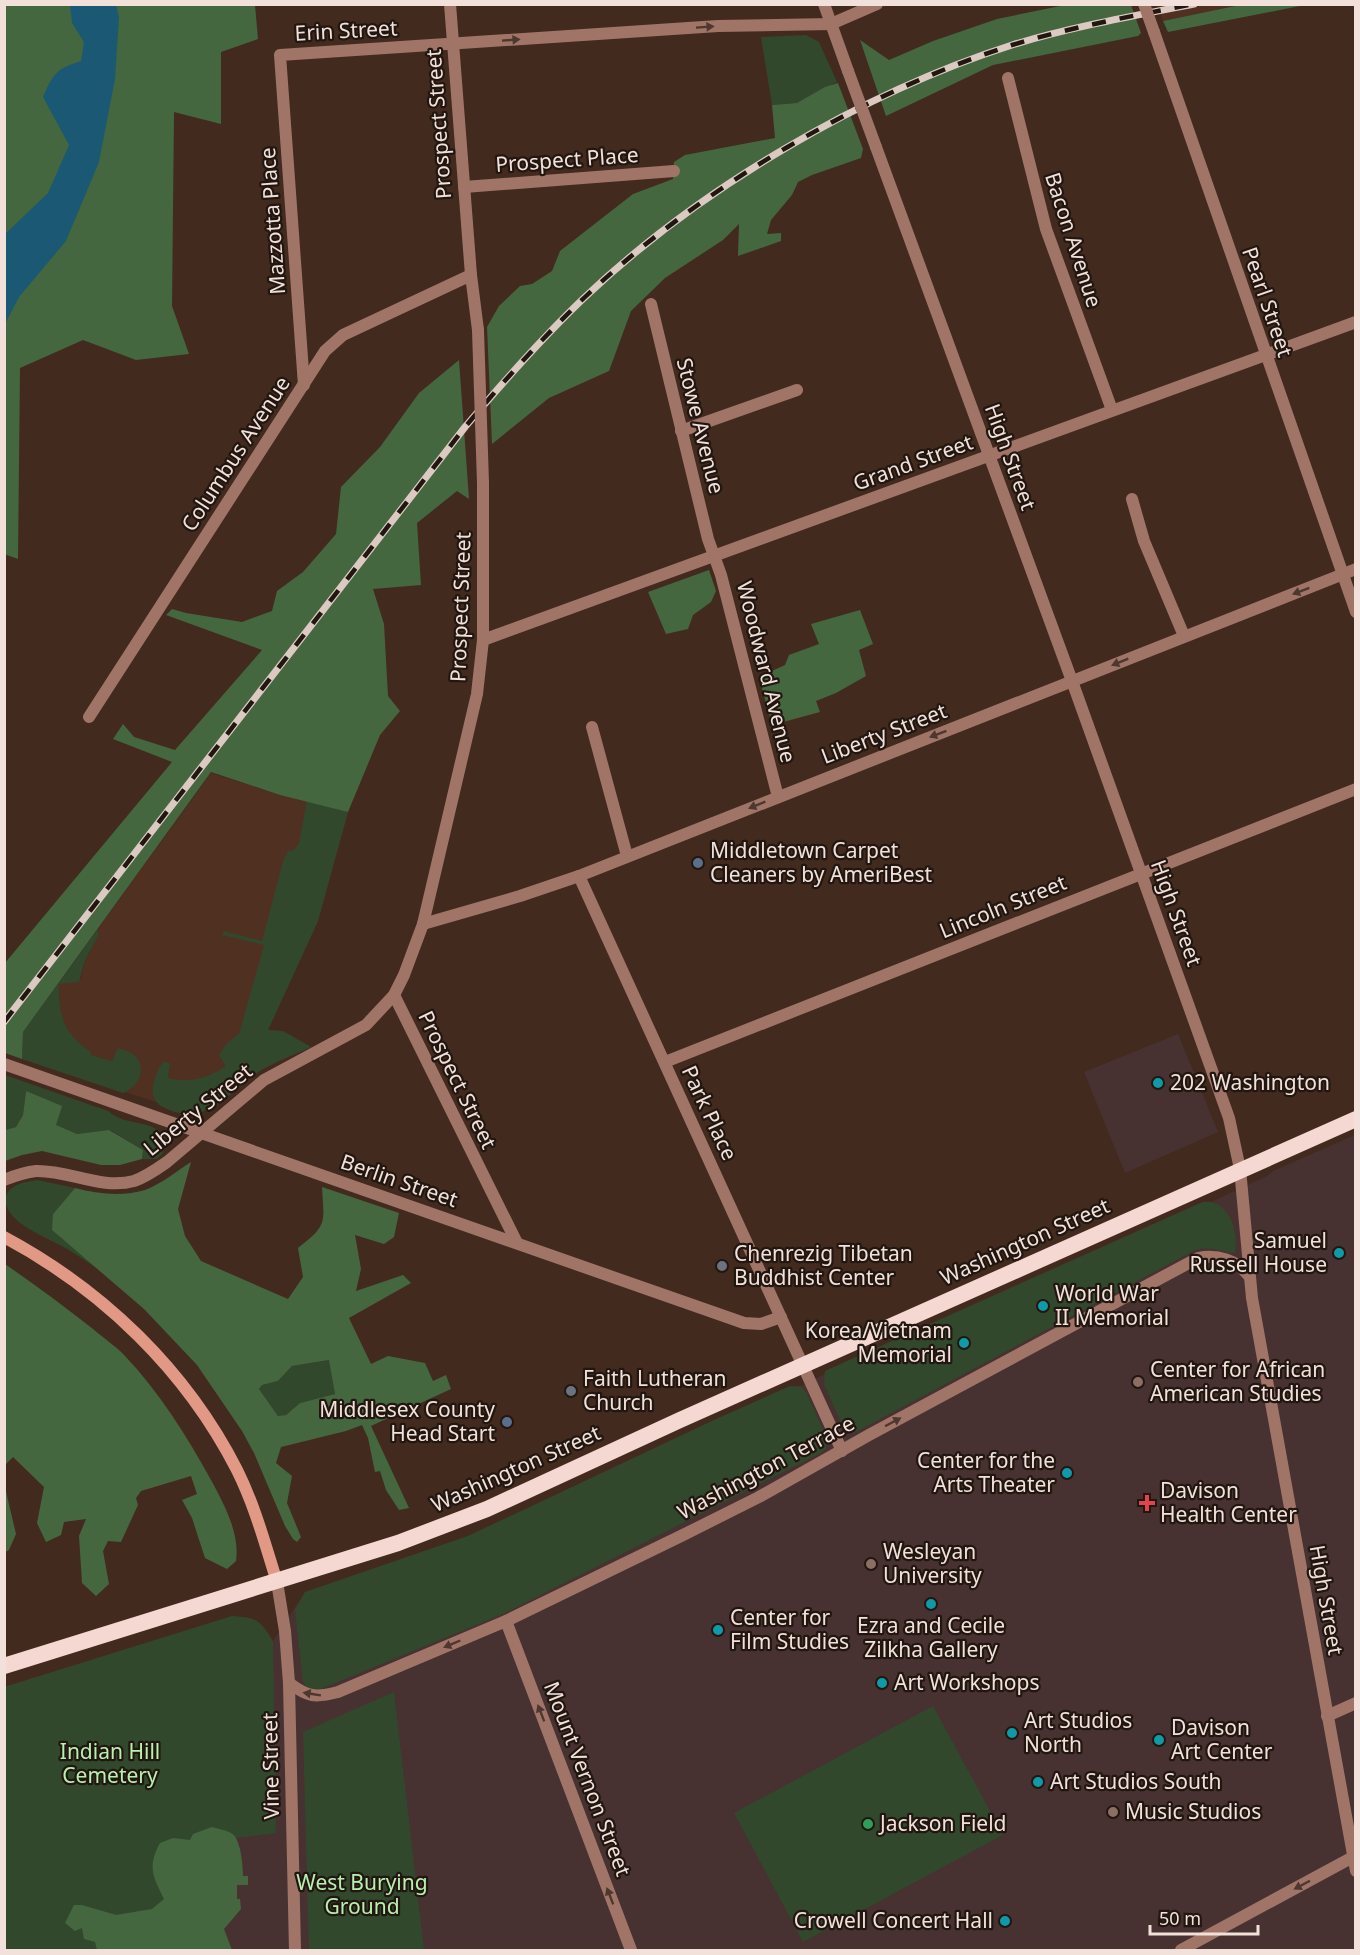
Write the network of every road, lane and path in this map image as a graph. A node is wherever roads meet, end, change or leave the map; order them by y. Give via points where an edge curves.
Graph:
1 (450, 4) edge
2 (824, 4) edge
3 (877, 4) edge
4 (1144, 4) edge
5 (831, 24) junction
6 (453, 44) junction
7 (280, 55) joint
8 (1008, 78) dead end
9 (674, 171) dead end
10 (464, 187) junction
11 (471, 275) junction
12 (651, 304) dead end
13 (1356, 322) edge
14 (1265, 355) junction
15 (304, 385) junction
16 (797, 390) dead end
17 (1112, 410) junction
18 (681, 431) junction
19 (989, 455) junction
20 (1132, 499) dead end
21 (714, 556) junction
22 (1356, 569) edge
23 (1342, 575) junction
24 (1356, 612) edge
25 (1184, 636) junction
26 (483, 640) junction
27 (1072, 681) junction
28 (89, 717) dead end
29 (592, 727) dead end
30 (1356, 789) edge
31 (778, 797) junction
32 (627, 856) junction
33 (1141, 873) junction
34 (579, 876) junction
35 (423, 924) junction
36 (394, 995) junction
37 (664, 1062) junction
38 (4, 1064) edge
39 (1356, 1119) edge
40 (201, 1133) junction
41 (1240, 1169) junction
42 (4, 1180) edge
43 (4, 1237) edge
44 (517, 1243) junction
45 (1249, 1276) junction
46 (781, 1317) junction
47 (804, 1366) junction
48 (842, 1451) junction
49 (277, 1582) junction
50 (506, 1621) junction
51 (4, 1666) edge
52 (289, 1683) junction
53 (1356, 1702) edge
54 (1327, 1716) junction
55 (1353, 1857) junction
56 (1356, 1871) edge
57 (295, 1950) edge
58 (631, 1950) edge
59 (1181, 1950) edge

1 - 6 street, Prospect Street
2 - 5 street, High Street
3 - 5 street, Erin Street
4 - 14 street, Pearl Street, bridge
6 -> 5 street, Erin Street via 718,26
5 - 19 street, High Street, bridge
6 - 7 street, Erin Street
6 - 10 street, Prospect Street
7 - 15 street, Mazzotta Place
8 - 17 street, Bacon Avenue via 1046,229
9 - 10 street, Prospect Place
10 - 11 street, Prospect Street
11 - 15 street, Columbus Avenue via 343,335 325,351
11 - 26 street, Prospect Street, bridge via 478,330
12 - 18 street, Stowe Avenue
13 - 14 street, Grand Street
14 - 17 street, Grand Street
14 - 23 street, Pearl Street
15 - 28 street, Columbus Avenue
16 - 18 street
17 - 19 street, Grand Street
18 - 21 street, Stowe Avenue
19 - 21 street, Grand Street
19 - 27 street, High Street
20 - 25 street via 1144,541
21 - 26 street, Grand Street
21 - 31 street, Woodward Avenue
22 - 23 street, Liberty Street
23 - 24 street, Pearl Street
23 -> 25 street, Liberty Street
25 -> 27 street, Liberty Street
26 - 35 street, Prospect Street via 473,713
27 -> 31 street, Liberty Street
27 - 33 street, High Street
29 - 32 street
30 - 33 street, Lincoln Street
31 -> 32 street, Liberty Street
32 - 34 street, Liberty Street
33 - 37 street, Lincoln Street
33 - 41 street, High Street via 1219,1085
34 - 35 street, Liberty Street
34 - 37 street, Park Place
35 - 36 street, Prospect Street
36 - 40 street, Liberty Street via 366,1025 264,1080
36 - 44 street, Prospect Street
37 - 46 street, Park Place
38 - 40 street, Berlin Street
39 - 41 highway, Washington Street
40 - 42 street, Liberty Street via 167,1162 134,1181 99,1182 36,1171
40 - 44 street, Berlin Street
41 - 45 street, High Street
41 - 47 highway, Washington Street
43 - 49 main road via 92,1293 144,1341 187,1391 238,1472
44 - 46 street, Berlin Street via 744,1323 761,1324
48 -> 45 street, Washington Terrace via 1198,1258 1209,1256 1236,1263
45 - 54 street, High Street
46 - 47 street, Park Place
47 - 48 street, Park Place
47 - 49 highway, Washington Street via 487,1509
48 - 50 street, Washington Terrace via 759,1497
49 - 51 highway, Washington Street
49 - 52 street, Vine Street
50 -> 52 street, Washington Terrace via 338,1692 316,1697
58 -> 50 street, Mount Vernon Street
52 - 57 street, Vine Street
53 - 54 street
54 - 55 street, High Street
55 - 56 street, High Street
55 -> 59 street

